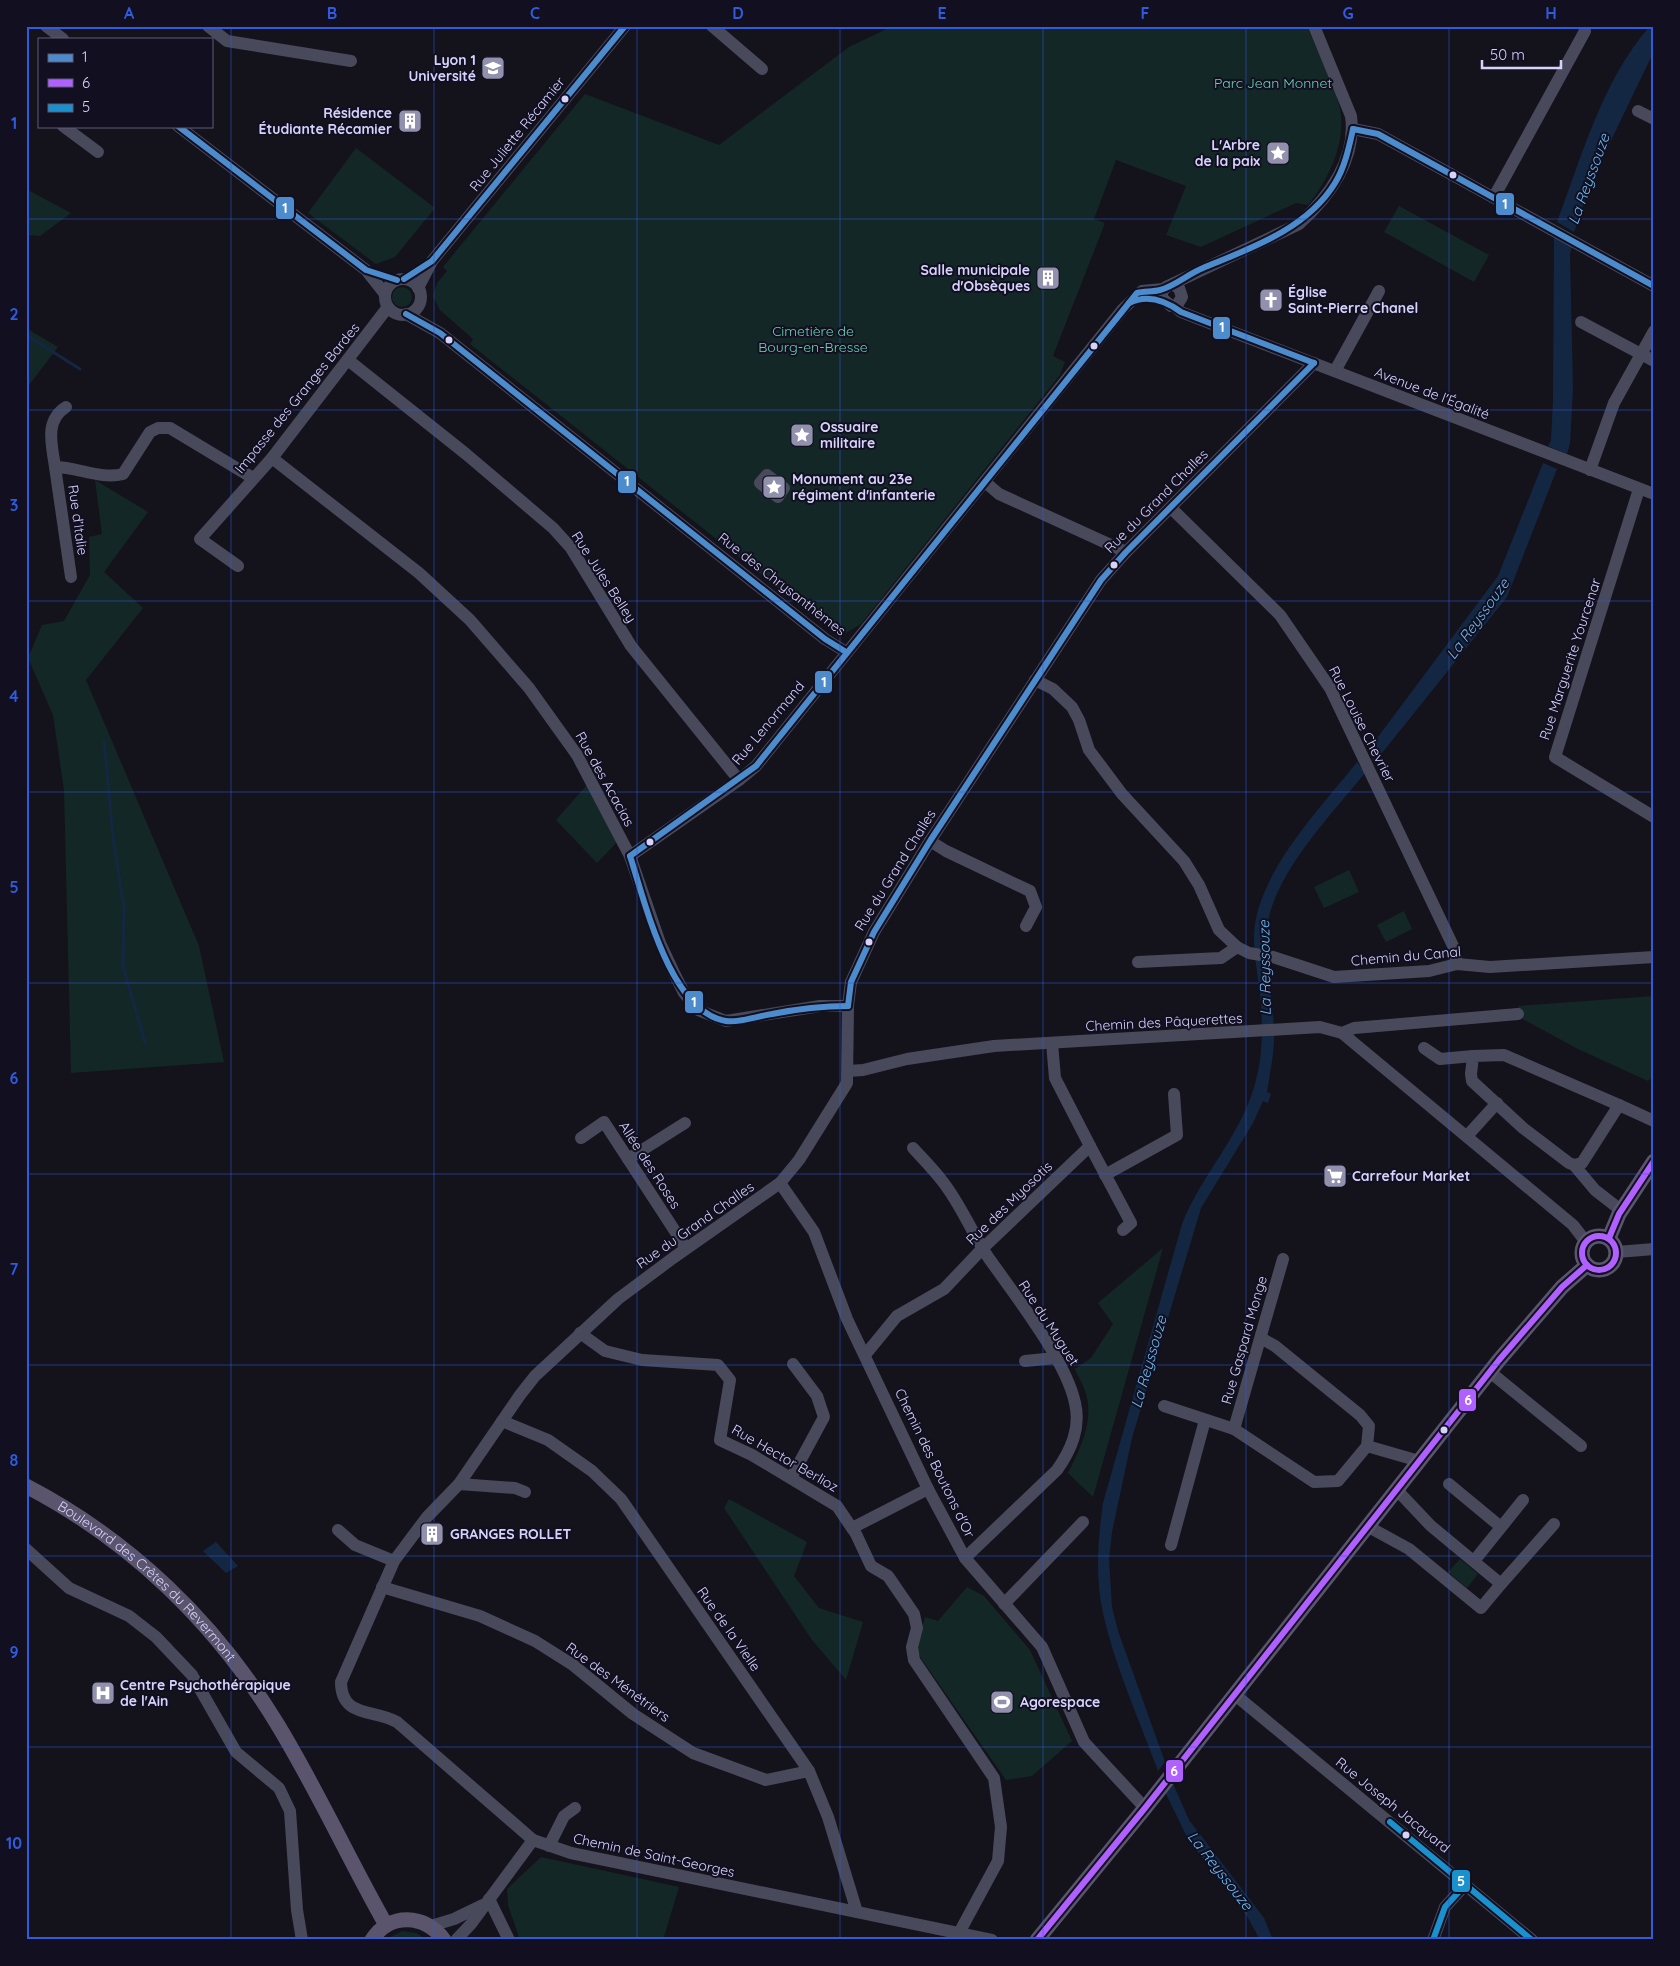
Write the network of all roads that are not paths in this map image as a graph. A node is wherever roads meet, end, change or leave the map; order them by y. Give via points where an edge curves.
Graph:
1 (208, 26) edge
2 (625, 26) edge
3 (712, 26) edge
4 (1314, 26) edge
5 (1584, 26) edge
6 (49, 28) edge
7 (62, 38) edge
8 (351, 61) dead end
9 (762, 69) dead end
10 (1638, 111) dead end
11 (1654, 119) edge
12 (66, 128) edge
13 (181, 128) edge
14 (1353, 130) junction
15 (98, 152) dead end
16 (1494, 197) junction
17 (432, 261) junction
18 (366, 270) junction
19 (400, 279) junction
20 (1654, 286) edge
21 (418, 288) junction
22 (1378, 291) dead end
23 (385, 294) junction
24 (1172, 295) junction
25 (420, 303) junction
26 (388, 307) junction
27 (406, 314) junction
28 (1581, 322) dead end
29 (1654, 331) edge
30 (440, 333) junction
31 (1641, 354) junction
32 (348, 360) junction
33 (1654, 361) edge
34 (1314, 364) junction
35 (1335, 372) junction
36 (66, 407) dead end
37 (272, 458) junction
38 (55, 467) junction
39 (1590, 470) junction
40 (253, 478) junction
41 (985, 482) junction
42 (1640, 489) junction
43 (1654, 494) edge
44 (1171, 508) junction
45 (1126, 552) junction
46 (238, 566) dead end
47 (71, 577) dead end
48 (846, 652) junction
49 (1035, 680) junction
50 (739, 780) junction
51 (1654, 817) edge
52 (930, 841) junction
53 (630, 856) junction
54 (1026, 926) dead end
55 (1243, 950) junction
56 (1654, 957) edge
57 (1138, 962) dead end
58 (1457, 964) junction
59 (848, 1006) junction
60 (1518, 1014) dead end
61 (1342, 1033) junction
62 (1052, 1043) junction
63 (1424, 1048) dead end
64 (1473, 1056) junction
65 (848, 1071) junction
66 (1174, 1094) dead end
67 (1497, 1103) junction
68 (1619, 1105) junction
69 (1654, 1121) edge
70 (685, 1123) dead end
71 (1467, 1136) junction
72 (580, 1138) dead end
73 (1090, 1146) junction
74 (913, 1148) dead end
75 (628, 1159) junction
76 (1654, 1161) edge
77 (1574, 1165) junction
78 (1105, 1175) junction
79 (780, 1183) junction
80 (1622, 1211) junction
81 (1123, 1230) dead end
82 (1609, 1238) junction
83 (1586, 1242) junction
84 (686, 1248) junction
85 (983, 1248) junction
86 (1654, 1249) edge
87 (1617, 1252) junction
88 (1283, 1259) dead end
89 (1587, 1265) junction
90 (580, 1333) junction
91 (1261, 1338) junction
92 (866, 1355) junction
93 (1055, 1358) junction
94 (1025, 1361) dead end
95 (793, 1364) dead end
96 (1490, 1372) junction
97 (1164, 1406) dead end
98 (502, 1420) junction
99 (1206, 1420) junction
100 (1234, 1429) junction
101 (1367, 1446) junction
102 (1581, 1446) dead end
103 (1419, 1460) junction
104 (791, 1478) junction
105 (459, 1484) junction
106 (1449, 1484) dead end
107 (26, 1486) edge
108 (1396, 1488) junction
109 (928, 1489) junction
110 (525, 1492) dead end
111 (1523, 1500) dead end
112 (1082, 1522) dead end
113 (1554, 1524) dead end
114 (1367, 1526) junction
115 (1501, 1527) junction
116 (852, 1528) junction
117 (338, 1530) dead end
118 (1171, 1544) dead end
119 (26, 1549) edge
120 (965, 1558) junction
121 (394, 1561) junction
122 (1474, 1561) junction
123 (1501, 1584) junction
124 (382, 1587) junction
125 (1004, 1604) junction
126 (1234, 1694) junction
127 (353, 1708) joint
128 (809, 1771) junction
129 (575, 1808) dead end
130 (1145, 1808) junction
131 (533, 1840) junction
132 (549, 1846) junction
133 (1466, 1884) junction
134 (487, 1901) junction
135 (857, 1912) junction
136 (386, 1925) junction
137 (431, 1926) junction
138 (959, 1933) junction
139 (302, 1940) edge
140 (372, 1940) edge
141 (444, 1940) edge
142 (456, 1940) edge
143 (509, 1940) edge
144 (992, 1940) edge
145 (1037, 1940) edge
146 (1433, 1940) edge
147 (1532, 1940) edge

1 - 8 street via 227,41
2 - 17 street, Rue Juliette Récamier
3 - 9 street
4 - 14 street via 1344,96
5 - 16 street via 1585,31
6 - 7 street
10 - 11 street
12 - 15 street
13 - 18 street
14 - 16 street via 1378,134
14 - 24 street via 1336,181 1315,209 1277,236 1182,278
16 - 20 street
17 - 19 street, Rue Juliette Récamier
17 - 21 street, Rue Juliette Récamier
18 - 19 street
18 - 23 street
19 - 21 street via 412,282
19 - 23 street via 389,285
21 - 25 street
22 - 35 street
23 - 26 street
24 - 34 street, Avenue de l'Égalité via 1199,319
24 - 41 street, Rue des Chrysanthèmes via 1142,291 1131,301
25 - 27 street
25 - 30 street, Rue des Chrysanthèmes
26 - 27 street
26 - 32 street, Impasse des Granges Bardes
27 - 30 street, Rue des Chrysanthèmes
28 - 31 street
29 - 31 street
30 - 48 street, Rue des Chrysanthèmes via 825,639
31 - 33 street
31 - 39 street via 1614,402
32 - 37 street, Impasse des Granges Bardes
32 - 50 street, Rue Jules Belley via 553,528 571,548 636,652
34 - 35 street, Avenue de l'Égalité
34 - 44 street, Rue du Grand Challes
35 - 39 street, Avenue de l'Égalité
36 - 38 street, Rue d’Italie via 59,411 49,429
37 - 40 street, Impasse des Granges Bardes
37 - 53 street, Rue des Acacias via 419,574 470,620 529,688 577,755
38 - 40 street, Rue d’Italie via 114,477 123,474 150,432 170,428
38 - 47 street, Rue d’Italie
39 - 42 street, Avenue de l'Égalité
40 - 46 street, Impasse des Granges Bardes via 200,539
41 - 45 street via 999,494
41 - 48 street, Rue des Chrysanthèmes
42 - 43 street, Avenue de l'Égalité
42 - 51 street, Rue Marguerite Yourcenar via 1555,757
44 - 45 street, Rue du Grand Challes
44 - 58 street, Rue Louise Chevrier via 1280,616 1330,688 1454,948
45 - 49 street, Rue du Grand Challes via 1101,580
48 - 50 street, Rue Lenormand via 756,766
49 - 52 street, Rue du Grand Challes
49 - 55 street via 1053,689 1072,707 1089,750 1122,794 1184,861 1220,930
50 - 53 street, Rue Lenormand
52 - 54 street via 1030,891 1036,907
52 - 59 street, Rue du Grand Challes via 874,932 851,982
53 - 59 street, Rue des Acacias via 660,943 684,993 698,1010 726,1021 820,1006
55 - 57 street via 1221,958
55 - 58 street, Chemin du Canal via 1334,977 1429,971
56 - 58 street, Chemin du Canal via 1490,968
59 - 65 street, Rue du Grand Challes
60 - 61 street via 1354,1028
61 - 62 street, Chemin des Pâquerettes via 1320,1027
61 - 71 street, Chemin des Pâquerettes
62 - 65 street, Chemin des Pâquerettes via 994,1046
62 - 73 street via 1055,1078
63 - 64 street via 1440,1059
64 - 67 street via 1472,1081
64 - 68 street via 1511,1057
65 - 79 street, Rue du Grand Challes via 847,1083 839,1097 800,1160
66 - 78 street via 1177,1135
67 - 71 street
67 - 77 street via 1523,1128
68 - 69 street
68 - 77 street via 1587,1157
70 - 75 street
71 - 83 street, Chemin des Pâquerettes via 1573,1225
72 - 75 street, Allée des Roses via 604,1122
73 - 78 street
73 - 85 street, Rue des Myosotis
74 - 85 street, Rue du Muguet via 944,1182
75 - 84 street, Allée des Roses
76 - 80 main road
77 - 80 street via 1595,1190
78 - 81 street via 1131,1223
79 - 84 street, Rue du Grand Challes
79 - 92 street, Chemin des Boutons d'Or via 814,1232 847,1319
80 - 82 main road
82 - 83 main road via 1597,1235
82 - 87 main road
83 - 89 main road via 1582,1254
84 - 90 street, Rue du Grand Challes via 618,1299
85 - 92 street, Rue des Myosotis via 944,1289 897,1316
85 - 93 street, Rue du Muguet
86 - 87 street
87 - 89 main road via 1616,1259 1606,1268 1593,1269
88 - 91 street, Rue Gaspard Monge
89 - 96 main road via 1544,1307
90 - 98 street, Rue du Grand Challes via 535,1376
90 - 104 street, Rue Hector Berlioz via 605,1352 642,1360 718,1366 730,1380 720,1440
91 - 100 street, Rue Gaspard Monge
91 - 101 street via 1360,1415 1369,1426
92 - 109 street, Chemin des Boutons d'Or
93 - 94 street
93 - 120 street, Rue du Muguet via 1076,1403 1075,1437 1069,1451 1057,1470
95 - 104 street via 817,1396 824,1417
96 - 102 street
96 - 103 main road
97 - 99 street
98 - 105 street, Rue du Grand Challes
98 - 128 street, Rue de la Vielle via 548,1440 592,1471 621,1499
99 - 100 street
99 - 118 street
100 - 101 street via 1314,1482 1338,1481
101 - 103 street
103 - 108 main road
104 - 116 street, Rue Hector Berlioz via 838,1506
105 - 110 street via 515,1488
105 - 121 street, Rue du Grand Challes via 427,1517
106 - 115 street
107 - 136 main road, Boulevard des Crêtes du Revermont via 104,1533 163,1581 203,1621 276,1722
108 - 114 main road
108 - 122 street via 1432,1526
109 - 116 street
109 - 120 street, Chemin des Boutons d'Or
111 - 115 street
112 - 125 street
113 - 123 street
114 - 123 street via 1409,1549 1481,1608
114 - 126 main road
115 - 122 street
116 - 138 street, Rue Hector Berlioz via 871,1566 888,1576 914,1614 917,1628 912,1647 914,1660 994,1778 1001,1827 998,1861
117 - 121 street via 355,1545
119 - 139 street via 69,1588 129,1616 156,1637 192,1675 236,1752 279,1788 290,1811 296,1910
120 - 125 street, Chemin des Boutons d'Or
121 - 124 street, Rue du Grand Challes
122 - 123 street
124 - 127 street, Rue du Grand Challes via 342,1682 344,1700
124 - 128 street, Rue des Ménétriers via 480,1616 535,1641 574,1665 633,1714 693,1753 766,1780
125 - 130 street, Chemin des Boutons d'Or via 1042,1647 1084,1742
126 - 130 main road
126 - 133 street, Rue Joseph Jacquard
127 - 131 street, Chemin de Saint-Georges via 385,1715 398,1722
128 - 135 street, Rue de la Vielle via 828,1817
129 - 132 street via 564,1816
130 - 145 main road
131 - 132 street, Chemin de Saint-Georges
131 - 134 street
132 - 135 street, Chemin de Saint-Georges
133 - 146 street via 1445,1907
133 - 147 street, Rue Joseph Jacquard
134 - 137 street via 454,1919
134 - 142 street
134 - 143 street
135 - 138 street, Chemin de Saint-Georges
136 - 137 main road via 409,1919
136 - 140 main road
137 - 141 main road
138 - 144 street, Chemin de Saint-Georges

